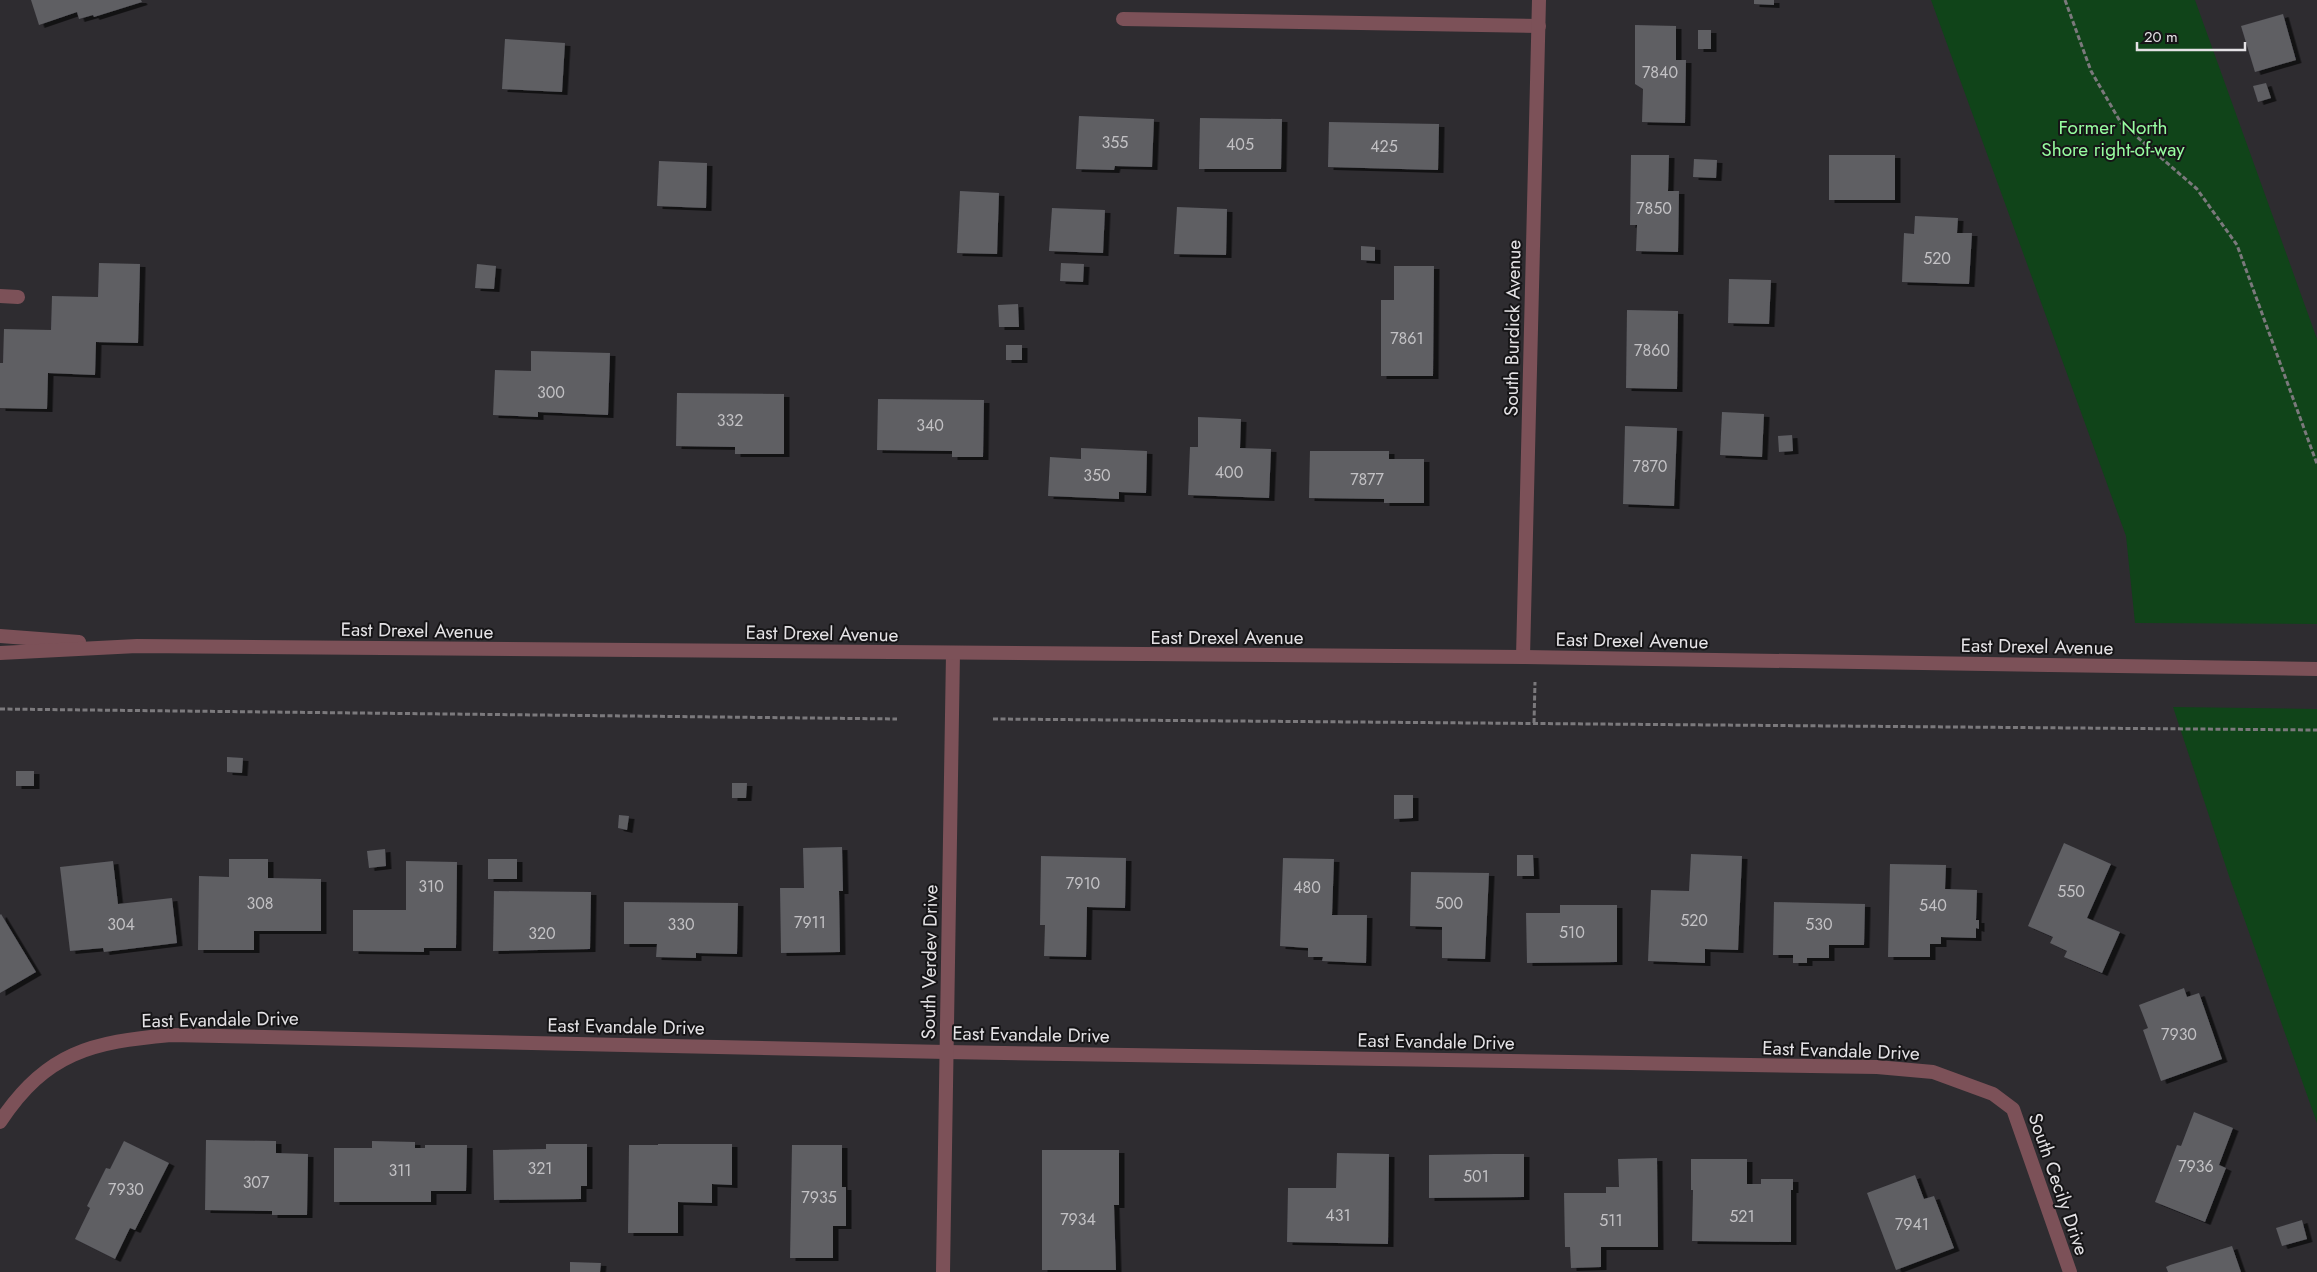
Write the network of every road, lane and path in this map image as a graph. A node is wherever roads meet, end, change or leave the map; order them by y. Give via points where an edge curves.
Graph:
1 (1539, 0) edge
2 (2065, 0) edge
3 (1123, 19) dead end
4 (1538, 26) junction
5 (0, 296) edge
6 (18, 297) dead end
7 (2317, 464) edge
8 (0, 636) edge
9 (137, 646) junction
10 (0, 653) edge
11 (953, 653) junction
12 (1529, 657) junction
13 (2317, 668) edge
14 (0, 709) edge
15 (897, 719) dead end
16 (993, 719) dead end
17 (1534, 724) junction
18 (2317, 730) edge
19 (946, 1052) junction
20 (2014, 1109) joint
21 (0, 1122) edge
22 (943, 1272) edge
23 (2070, 1272) edge

1 - 4 street, South Burdick Avenue
2 - 7 path via 2090,71 2121,123 2197,189 2237,245
3 - 4 street
4 - 12 street, South Burdick Avenue
5 - 6 street
8 - 9 street, East Drexel Avenue
9 - 10 street, East Drexel Avenue
9 - 11 street, East Drexel Avenue
11 - 12 street, East Drexel Avenue
11 - 19 street, South Verdev Drive
12 - 13 street, East Drexel Avenue
12 - 17 path
14 - 15 path
16 - 17 path
17 - 18 path
19 - 20 street, East Evandale Drive via 1877,1067 1933,1072 1993,1094
19 - 21 street, East Evandale Drive via 171,1035 119,1040 59,1061 19,1096
19 - 22 street, South Verdev Drive
20 - 23 street, South Cecily Drive

